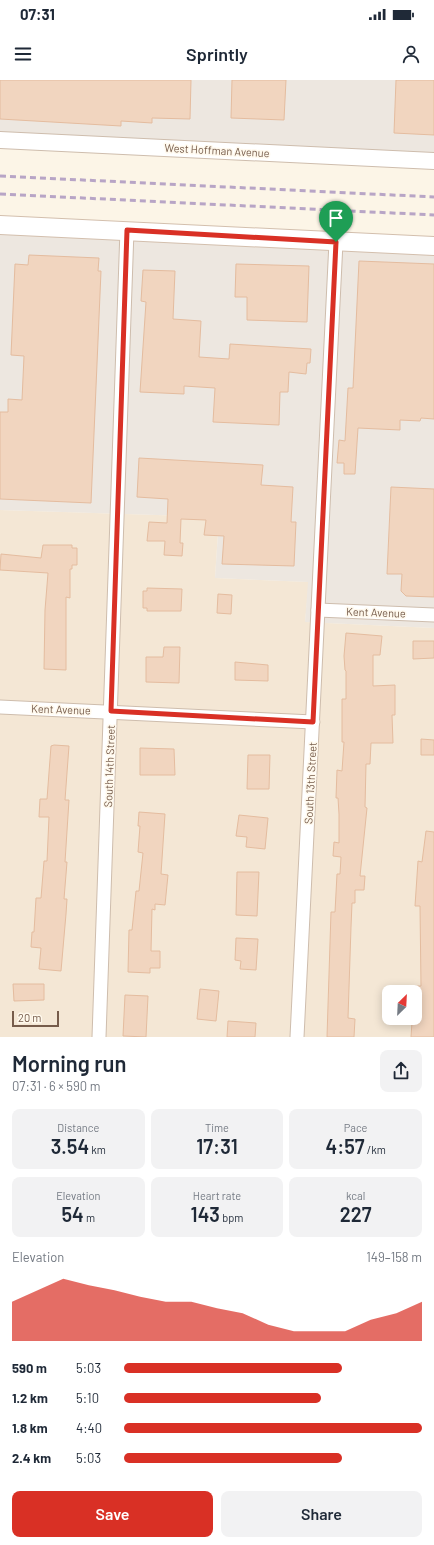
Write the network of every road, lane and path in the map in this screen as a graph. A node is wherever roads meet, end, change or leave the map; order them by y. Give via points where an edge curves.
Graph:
1 (0, 140) edge
2 (434, 161) edge
3 (0, 224) edge
4 (127, 230) junction
5 (336, 242) junction
6 (434, 246) edge
7 (318, 610) junction
8 (434, 615) edge
9 (0, 707) edge
10 (111, 711) junction
11 (313, 722) junction
12 (99, 1037) edge
13 (297, 1037) edge

1 - 2 street, West Hoffman Avenue
3 - 4 main road
4 - 5 main road
4 - 10 street, South 14th Street
5 - 6 main road
5 - 7 street, South 13th Street
7 - 8 street, Kent Avenue
7 - 11 street, South 13th Street
9 - 10 street, Kent Avenue
10 - 11 street, Kent Avenue
10 - 12 street, South 14th Street
11 - 13 street, South 13th Street

